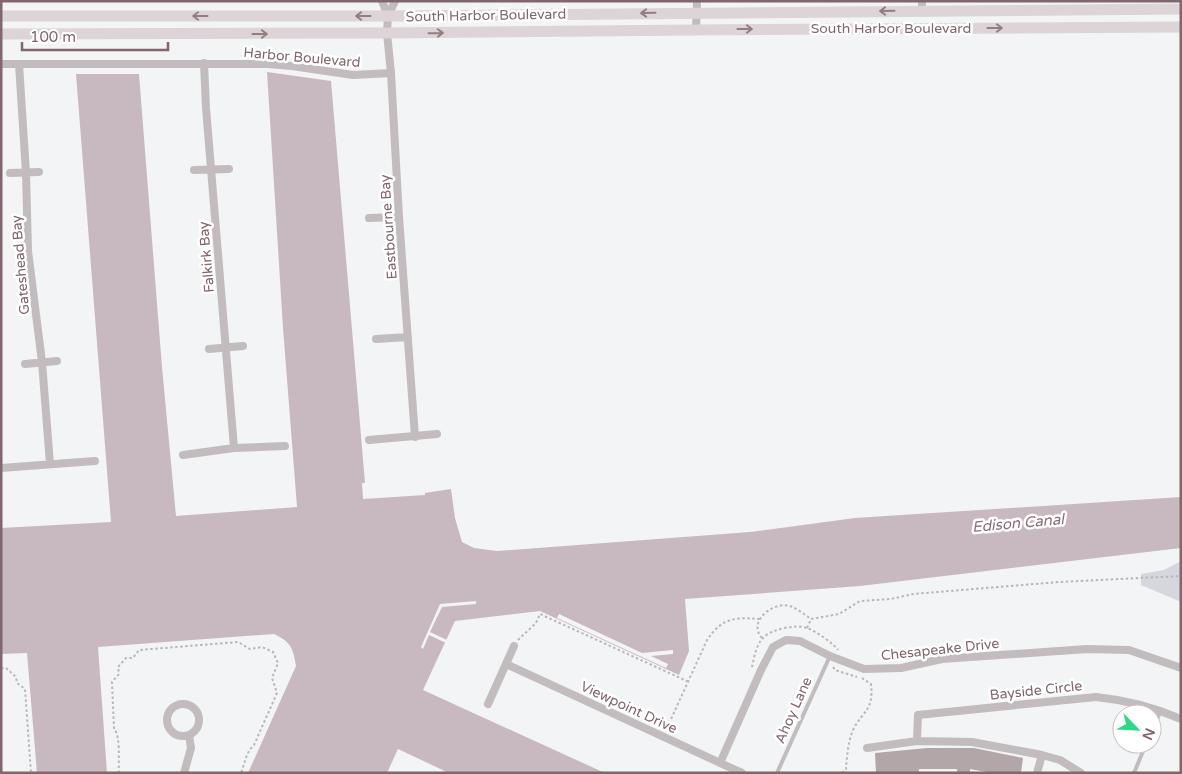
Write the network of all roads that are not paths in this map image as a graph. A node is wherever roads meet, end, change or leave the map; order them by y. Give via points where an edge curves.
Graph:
1 (382, 1) edge
2 (395, 1) edge
3 (922, 6) edge
4 (697, 7) edge
5 (1181, 9) edge
6 (1, 16) edge
7 (388, 16) junction
8 (1181, 27) edge
9 (696, 30) junction
10 (387, 33) junction
11 (1, 34) edge
12 (204, 63) junction
13 (1, 64) edge
14 (19, 64) junction
15 (391, 73) junction
16 (229, 169) dead end
17 (194, 170) dead end
18 (212, 170) junction
19 (39, 172) dead end
20 (10, 173) dead end
21 (26, 173) junction
22 (399, 217) junction
23 (370, 218) dead end
24 (408, 337) junction
25 (376, 339) dead end
26 (243, 346) dead end
27 (227, 348) junction
28 (210, 349) dead end
29 (57, 361) dead end
30 (42, 362) junction
31 (25, 364) dead end
32 (437, 434) dead end
33 (415, 437) junction
34 (369, 440) dead end
35 (285, 446) dead end
36 (234, 448) junction
37 (183, 455) dead end
38 (95, 461) dead end
39 (50, 464) junction
40 (1, 468) edge
41 (514, 646) road end
42 (830, 656) junction
43 (506, 664) junction
44 (1181, 668) edge
45 (488, 704) dead end
46 (1137, 704) edge
47 (1162, 710) edge
48 (1181, 720) edge
49 (189, 735) junction
50 (917, 741) junction
51 (867, 748) dead end
52 (1142, 754) edge
53 (1042, 755) junction
54 (720, 762) junction
55 (184, 773) edge
56 (742, 773) edge
57 (777, 773) edge
58 (1037, 773) edge
59 (1081, 773) edge
60 (1134, 773) edge

1 - 7 street, Eastbourne Bay
2 - 7 street, Eastbourne Bay
3 -> 4 main road, South Harbor Boulevard
3 - 5 main road, South Harbor Boulevard
4 -> 7 main road, South Harbor Boulevard
4 - 9 street
7 -> 6 main road, South Harbor Boulevard
7 - 10 street, Eastbourne Bay
9 -> 8 main road, South Harbor Boulevard
10 -> 9 main road, South Harbor Boulevard
11 -> 10 main road, South Harbor Boulevard
10 - 15 street, Eastbourne Bay
12 - 14 street, Harbor Boulevard
12 - 15 street, Harbor Boulevard via 292,66 353,75
12 - 18 street, Falkirk Bay
13 - 14 street, Harbor Boulevard
14 - 21 street, Gateshead Bay
15 - 22 street, Eastbourne Bay
16 - 18 street
17 - 18 street
18 - 27 street, Falkirk Bay
19 - 21 street
20 - 21 street
21 - 30 street, Gateshead Bay via 28,251
22 - 23 street
22 - 24 street, Eastbourne Bay
24 - 25 street
24 - 33 street, Eastbourne Bay
26 - 27 street
27 - 28 street
27 - 36 street, Falkirk Bay
29 - 30 street
30 - 31 street
30 - 39 street, Gateshead Bay
32 - 33 street
33 - 34 street
35 - 36 street
36 - 37 street
38 - 39 street
39 - 40 street
41 - 43 street
42 - 44 street, Chesapeake Drive via 864,669 901,668 942,659 1087,649 1129,650
42 - 54 street, Chesapeake Drive via 800,641 786,640 773,647
42 - 57 lane, Ahoy Lane
43 - 45 street
43 - 54 street, Viewpoint Drive
46 - 50 street, Bayside Circle via 1096,697 918,714
47 - 48 street, Bayside Circle
49 - 49 street via 199,724 198,714 192,706 176,705 169,713 170,729 178,735
49 - 55 street via 191,748
50 - 51 street
50 - 53 street via 972,742
52 - 60 lane
53 - 58 street
53 - 59 street via 1060,760
54 - 56 street, Viewpoint Drive

